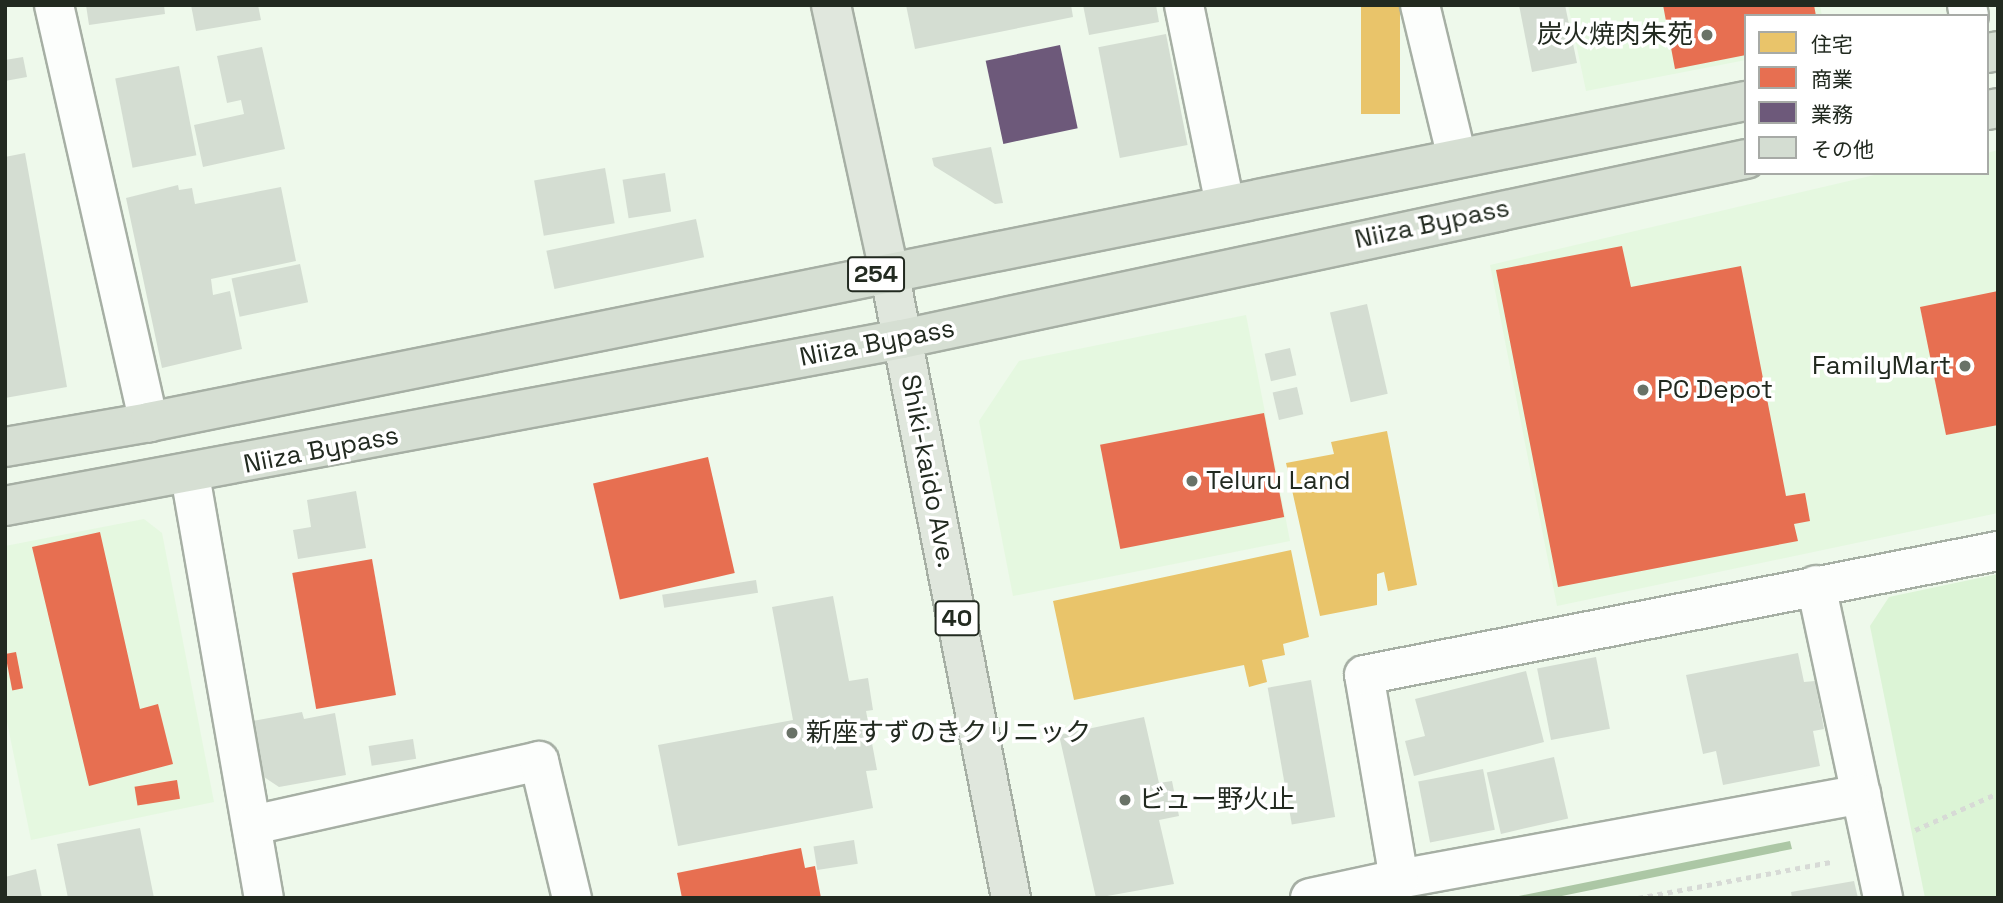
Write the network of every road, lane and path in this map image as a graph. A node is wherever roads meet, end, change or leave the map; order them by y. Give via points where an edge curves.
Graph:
1 (54, 5) edge
2 (831, 5) edge
3 (1184, 5) edge
4 (1420, 5) edge
5 (1744, 101) edge
6 (1457, 158) junction
7 (1744, 159) edge
8 (1225, 205) junction
9 (889, 271) junction
10 (902, 339) junction
11 (149, 422) junction
12 (5, 447) edge
13 (190, 475) junction
14 (5, 506) edge
15 (1998, 551) edge
16 (1816, 585) junction
17 (1998, 793) edge
18 (1861, 794) junction
19 (253, 825) junction
20 (1904, 833) dead end
21 (1873, 854) junction
22 (1398, 879) junction
23 (264, 898) edge
24 (572, 898) edge
25 (1011, 898) edge
26 (1310, 898) edge
27 (1638, 898) edge
28 (1883, 898) edge

1 - 11 street
2 - 9 main road, Shiki-kaido Ave. / 40
3 - 8 street
4 - 6 street
5 - 6 highway, 254
6 - 8 highway, 254
7 - 10 highway, Niiza Bypass
8 - 9 highway, 254
9 - 10 main road, Shiki-kaido Ave. / 40
9 - 11 highway, 254
10 - 13 highway, Niiza Bypass
10 - 25 main road, Shiki-kaido Ave. / 40
11 - 12 highway, 254
13 - 14 highway, Niiza Bypass
13 - 19 street
15 - 16 street
16 - 18 street
16 - 22 street via 1364,675
17 - 20 path
18 - 21 street
18 - 22 street
19 - 23 street
19 - 24 street via 539,761
21 - 27 path
21 - 28 street
22 - 26 street

